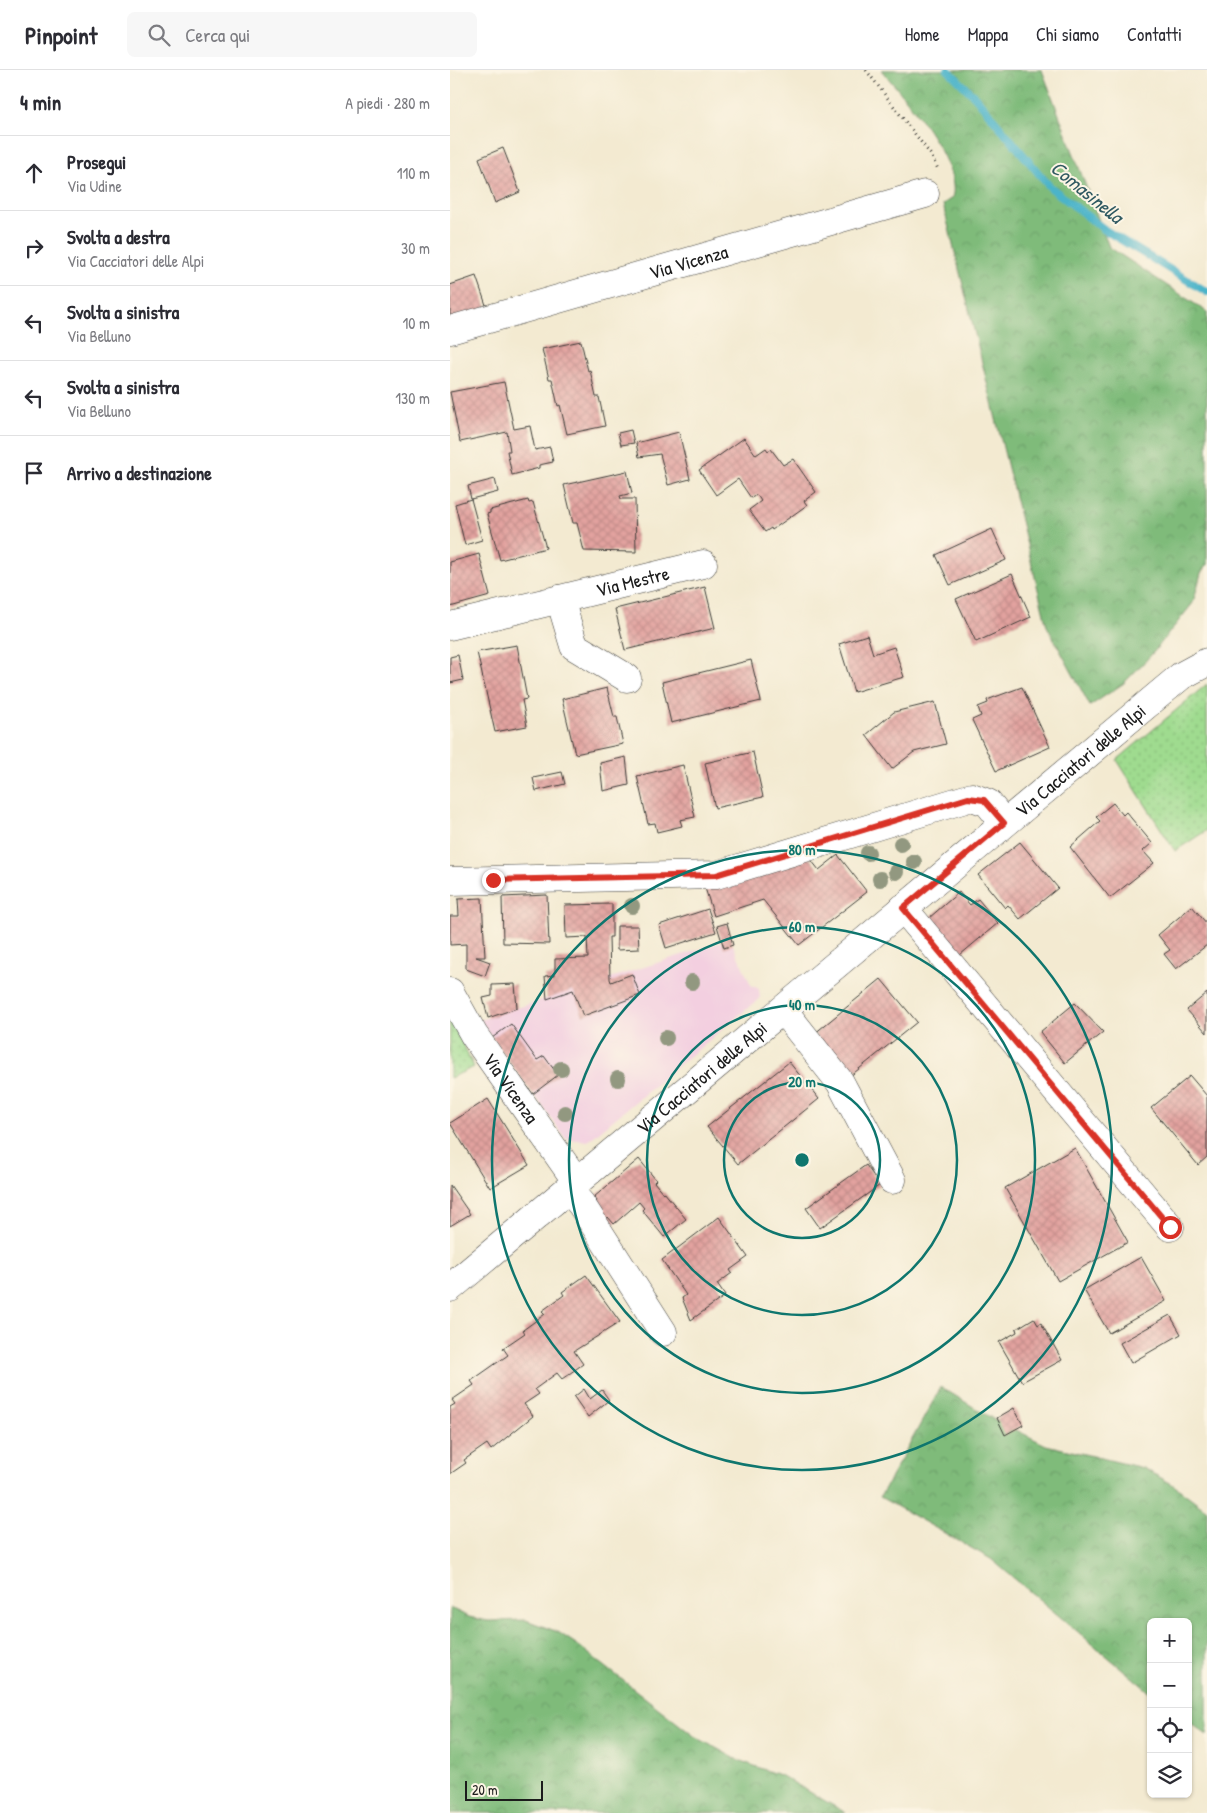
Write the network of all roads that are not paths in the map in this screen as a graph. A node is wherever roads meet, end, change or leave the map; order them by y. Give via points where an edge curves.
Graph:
1 (925, 194) road end
2 (450, 330) edge
3 (703, 564) dead end
4 (560, 599) junction
5 (450, 626) edge
6 (1207, 640) edge
7 (1207, 662) edge
8 (1181, 676) junction
9 (628, 678) dead end
10 (1004, 823) junction
11 (450, 881) edge
12 (903, 908) junction
13 (450, 992) edge
14 (782, 1010) junction
15 (892, 1180) dead end
16 (573, 1185) junction
17 (1170, 1227) dead end
18 (450, 1288) edge
19 (662, 1332) dead end

1 - 2 street, Via Vicenza
3 - 4 street, Via Mestre
4 - 5 street, Via Mestre
4 - 9 street via 574,646
6 - 8 street, Via Cacciatori delle Alpi
7 - 8 street, Via Cacciatori delle Alpi
8 - 10 street, Via Cacciatori delle Alpi
10 - 11 street via 988,803 972,797 716,875
10 - 12 street, Via Cacciatori delle Alpi
12 - 14 street, Via Cacciatori delle Alpi
12 - 17 street
13 - 16 street, Via Vicenza via 474,1035
14 - 15 street via 840,1082
14 - 16 street, Via Cacciatori delle Alpi
16 - 18 street, Via Cacciatori delle Alpi
16 - 19 street, Via Vicenza via 581,1204

